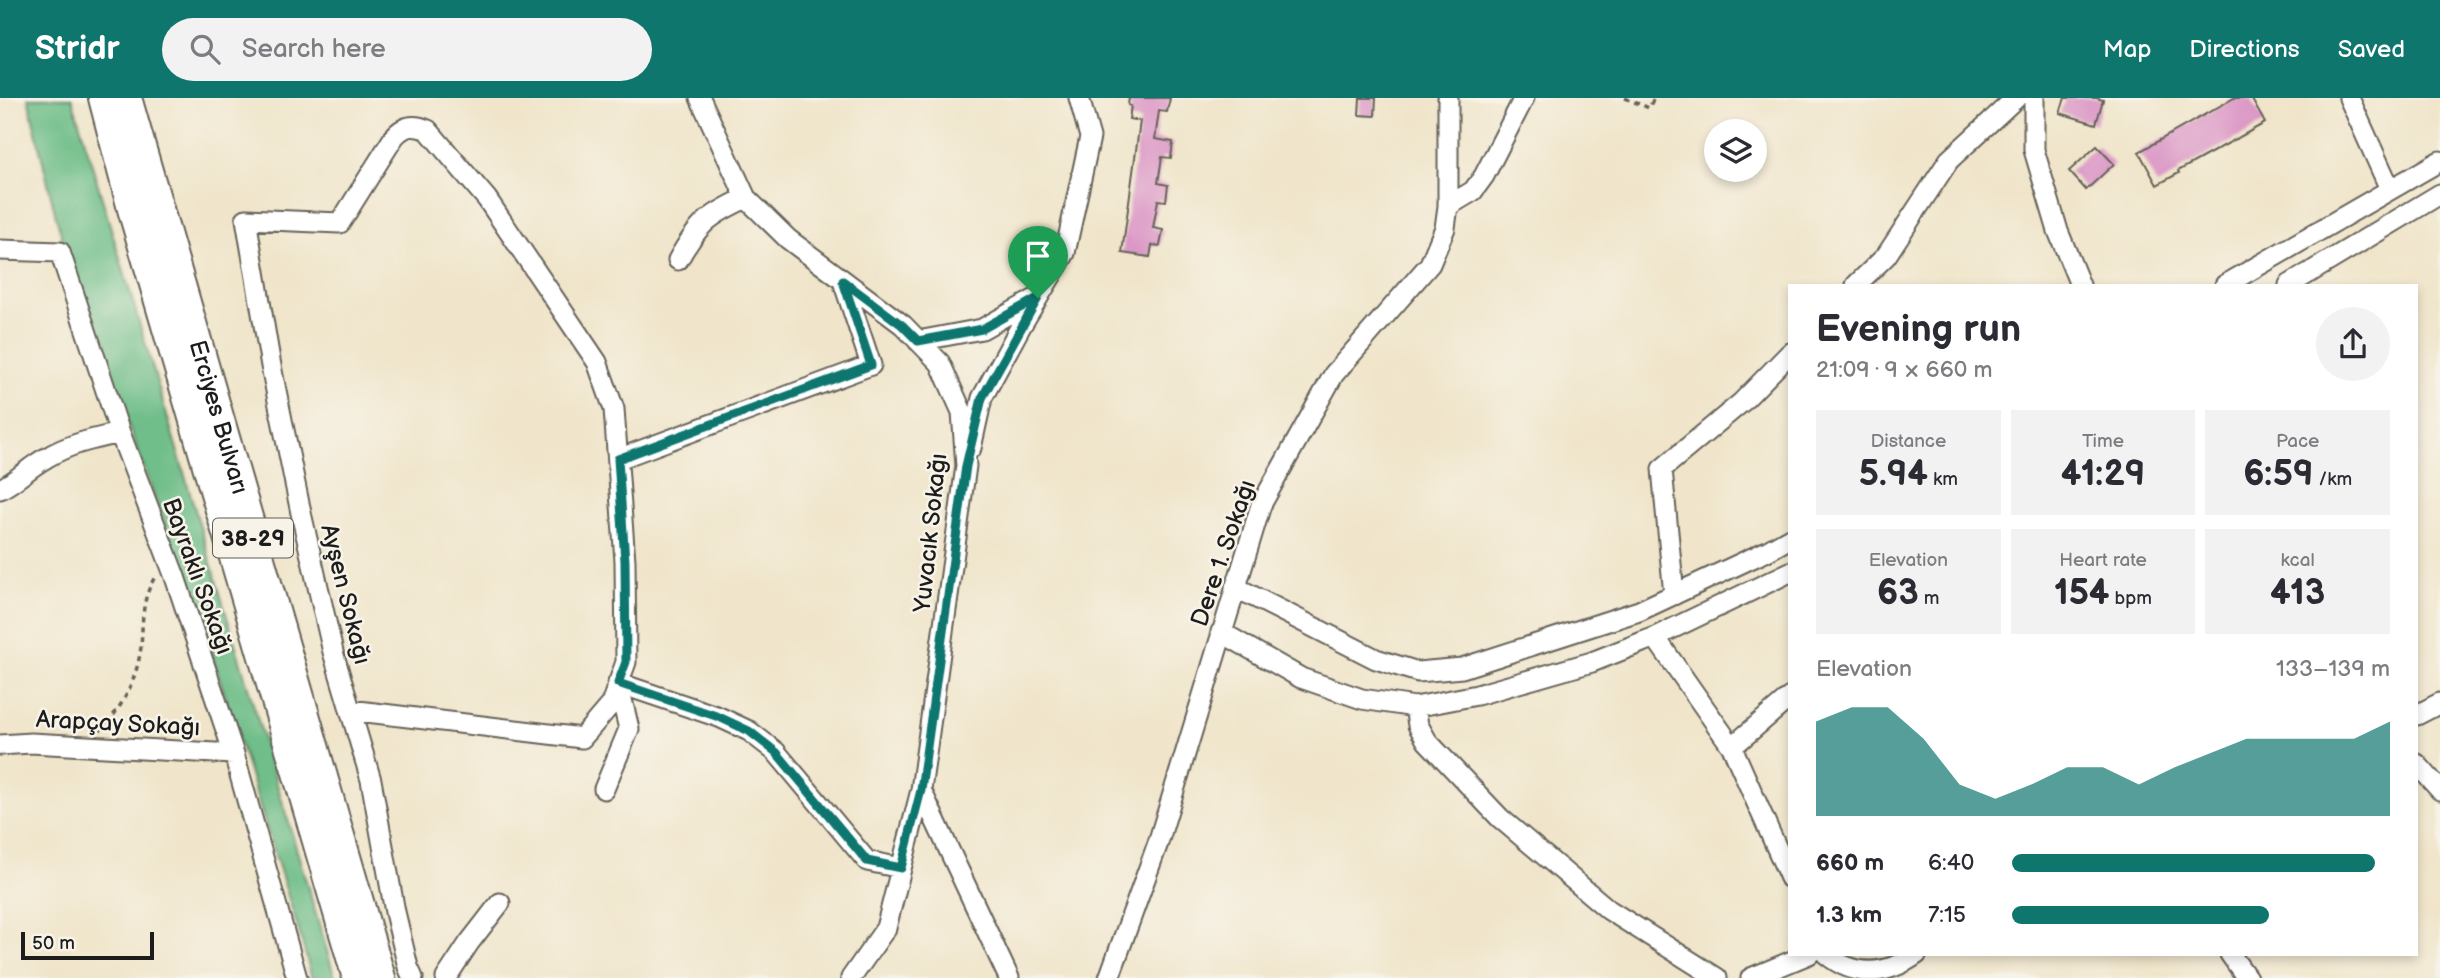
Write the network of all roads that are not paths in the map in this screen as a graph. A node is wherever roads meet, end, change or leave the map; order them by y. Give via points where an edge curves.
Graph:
1 (103, 98) edge
2 (127, 98) edge
3 (700, 98) edge
4 (1079, 98) edge
5 (1448, 98) edge
6 (1524, 98) edge
7 (2016, 98) edge
8 (2034, 98) edge
9 (2349, 98) edge
10 (2440, 161) edge
11 (2390, 189) junction
12 (2440, 194) edge
13 (746, 198) junction
14 (1448, 206) junction
15 (0, 250) edge
16 (678, 260) dead end
17 (843, 281) junction
18 (1857, 284) edge
19 (2080, 284) edge
20 (2227, 284) edge
21 (2291, 284) edge
22 (1038, 298) junction
23 (918, 341) junction
24 (1788, 354) edge
25 (120, 433) junction
26 (618, 459) junction
27 (966, 466) junction
28 (0, 489) edge
29 (1788, 539) edge
30 (1788, 573) edge
31 (1235, 587) junction
32 (1674, 595) junction
33 (1221, 632) junction
34 (1655, 637) junction
35 (618, 683) junction
36 (1788, 699) edge
37 (2440, 703) edge
38 (1415, 707) junction
39 (351, 710) junction
40 (2418, 714) edge
41 (0, 745) edge
42 (1732, 747) junction
43 (234, 754) junction
44 (2418, 765) edge
45 (604, 789) dead end
46 (921, 790) junction
47 (2440, 790) edge
48 (901, 868) junction
49 (1788, 873) edge
50 (500, 903) dead end
51 (1804, 956) edge
52 (1828, 956) edge
53 (1914, 956) edge
54 (2231, 956) edge
55 (297, 978) edge
56 (357, 978) edge
57 (381, 978) edge
58 (413, 978) edge
59 (446, 978) edge
60 (851, 978) edge
61 (1009, 978) edge
62 (1109, 978) edge
63 (1717, 978) edge
64 (1751, 978) edge
65 (2247, 978) edge

1 - 56 highway, Erciyes Bulvarı / 38-29
2 - 57 highway, Erciyes Bulvarı / 38-29
3 - 13 street, Yuvacık Sokağı
4 - 22 street via 1090,137 1065,253
5 - 14 street, Dere 1. Sokağı
6 - 14 street via 1484,177 1473,191
7 - 18 street via 1949,160 1885,256
8 - 19 street via 2034,150
9 - 11 street
10 - 11 street
11 - 20 street
12 - 21 street
13 - 16 street via 717,211 693,232
13 - 17 street, Yuvacık Sokağı via 788,239
14 - 31 street, Dere 1. Sokağı via 1445,228 1430,264 1334,374 1321,397 1261,505
15 - 25 street, Bayraklı Sokağı via 60,252
17 - 23 street, Yuvacık Sokağı
17 - 26 street via 871,365
22 - 23 street via 982,329
22 - 27 street via 982,398
23 - 27 street, Yuvacık Sokağı via 940,363 962,412
24 - 32 street via 1742,402 1662,468
25 - 28 street via 80,441 44,458
25 - 43 street, Bayraklı Sokağı via 170,563
26 - 35 street via 626,662
26 - 39 street, Ayşen Sokağı via 614,409 597,362 487,199 428,130 413,126 399,131 340,223 246,219 301,513
27 - 46 street, Yuvacık Sokağı
29 - 32 street
30 - 34 street
31 - 32 street via 1376,659 1418,672 1462,668 1639,611
31 - 33 street, Dere 1. Sokağı
33 - 38 street via 1301,678 1362,699
33 - 62 street, Dere 1. Sokağı via 1158,843
34 - 38 street via 1592,663
34 - 42 street
35 - 39 street via 611,704 582,738
35 - 45 street via 629,729
35 - 48 street via 749,731 776,752 867,861
36 - 42 street
37 - 40 street
38 - 63 street via 1427,741 1500,818 1609,910
39 - 58 street, Ayşen Sokağı via 371,780 395,912
41 - 43 street, Arapçay Sokağı
42 - 49 street
43 - 55 street, Bayraklı Sokağı
44 - 47 street
46 - 48 street, Yuvacık Sokağı
46 - 61 street
48 - 60 street, Yuvacık Sokağı via 886,928
50 - 59 street
51 - 64 street
52 - 53 street via 1846,970 1863,975 1879,975
54 - 65 street

